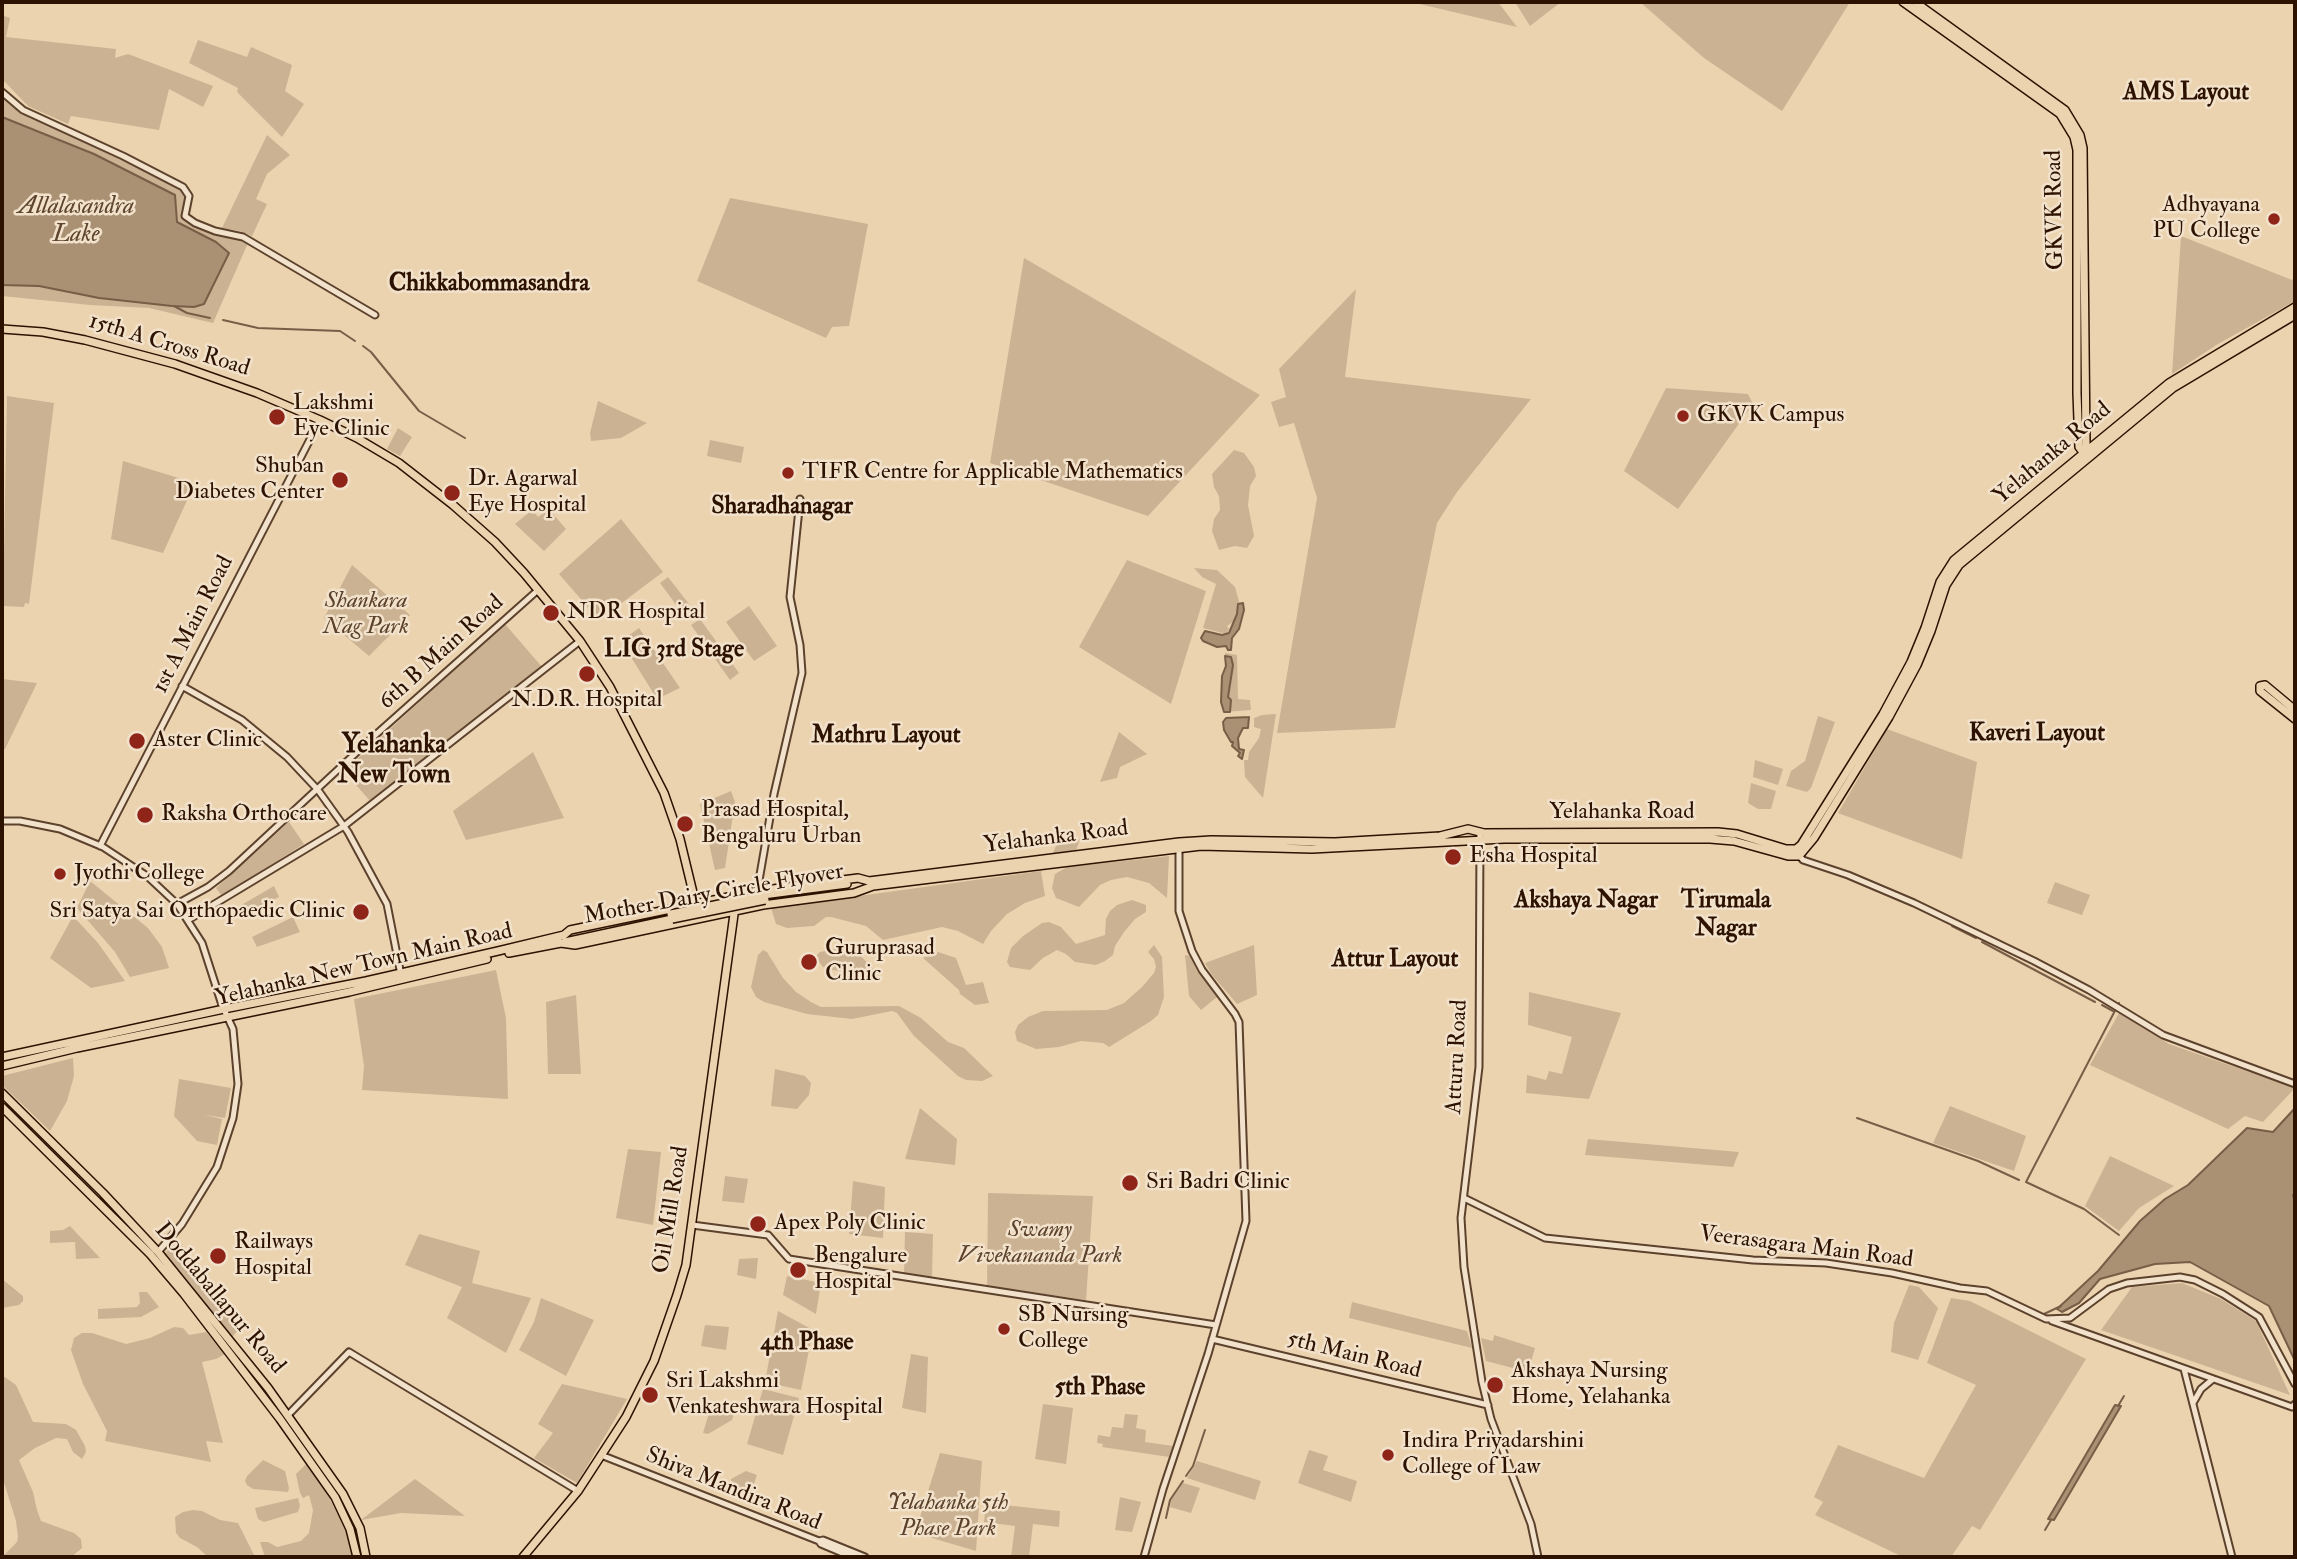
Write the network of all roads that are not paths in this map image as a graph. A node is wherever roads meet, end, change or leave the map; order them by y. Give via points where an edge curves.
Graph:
1 (1903, 2) edge
2 (1915, 2) edge
3 (2, 92) edge
4 (2295, 307) edge
5 (375, 315) dead end
6 (2295, 315) edge
7 (2, 329) edge
8 (320, 420) junction
9 (2088, 454) junction
10 (800, 499) dead end
11 (538, 590) junction
12 (580, 641) junction
13 (182, 686) junction
14 (2295, 710) edge
15 (2295, 719) edge
16 (318, 790) junction
17 (2, 821) edge
18 (344, 826) junction
19 (1480, 837) junction
20 (1179, 845) junction
21 (100, 846) junction
22 (1797, 853) junction
23 (871, 884) joint
24 (733, 896) junction
25 (762, 898) junction
26 (177, 904) junction
27 (696, 904) junction
28 (736, 911) junction
29 (700, 919) junction
30 (188, 920) junction
31 (563, 939) junction
32 (401, 976) junction
33 (224, 1009) junction
34 (237, 1015) junction
35 (227, 1017) junction
36 (233, 1029) junction
37 (2, 1057) edge
38 (2, 1066) edge
39 (2295, 1084) edge
40 (2, 1093) edge
41 (2, 1107) edge
42 (1464, 1198) junction
43 (692, 1226) junction
44 (158, 1252) junction
45 (2046, 1319) junction
46 (1216, 1325) junction
47 (1212, 1339) junction
48 (2184, 1369) junction
49 (2213, 1379) junction
50 (2295, 1384) edge
51 (2193, 1403) junction
52 (2295, 1404) edge
53 (1488, 1405) junction
54 (288, 1415) junction
55 (311, 1455) junction
56 (601, 1455) junction
57 (578, 1491) junction
58 (819, 1541) junction
59 (357, 1557) edge
60 (366, 1557) edge
61 (523, 1557) edge
62 (852, 1557) edge
63 (865, 1557) edge
64 (1144, 1557) edge
65 (1538, 1557) edge
66 (2232, 1557) edge

1 - 9 main road, GKVK Road via 2060,114 2074,136 2079,446
2 - 9 main road, GKVK Road via 2065,110 2080,135
3 - 5 street via 23,110 183,187 189,195 185,216 195,223 243,237
4 - 9 main road, Yelahanka Road via 2169,383
6 - 9 main road, Yelahanka Road via 2173,388
7 - 8 main road, 15th A Cross Road via 66,336 151,357 250,390
8 - 11 main road, 15th A Cross Road via 383,453 431,488 495,542
8 - 13 street, 1st A Main Road
9 - 22 main road, Yelahanka Road via 1954,561 1940,582 1911,662
10 - 25 street via 790,597 802,673 776,783
11 - 12 main road, 15th A Cross Road
11 - 16 street, 6th B Main Road
12 - 18 street
12 - 27 main road, 15th A Cross Road via 617,699 664,793
13 - 16 street via 242,720
13 - 21 street, 1st A Main Road
14 - 15 main road via 2260,685 2260,691
16 - 18 street
16 - 26 street, 6th B Main Road via 208,887
17 - 21 street via 60,829
18 - 30 street
18 - 32 street via 387,904
19 - 20 main road, Yelahanka Road via 1335,849
19 - 20 main road, Yelahanka Road via 1468,829 1440,836 1312,843 1211,840
19 - 22 main road, Yelahanka Road via 1718,832
19 - 42 street, Atturu Road via 1478,1076
20 - 23 main road, Yelahanka Road
20 - 46 street via 1179,911 1192,951 1239,1022 1245,1221
21 - 26 street via 147,876
22 - 39 street via 2034,961 2162,1035
23 - 25 main road, Mother Dairy Circle Flyover
24 - 25 main road
24 - 27 main road
24 - 28 main road
25 - 28 main road
25 - 31 main road, Mother Dairy Circle Flyover, bridge
26 - 30 street
27 - 29 main road, 15th A Cross Road
27 - 31 main road, Yelahanka New Town Main Road via 570,930
28 - 29 main road, Yelahanka New Town Main Road
28 - 43 main road, Oil Mill Road
29 - 31 main road, Yelahanka New Town Main Road via 575,945
30 - 33 street via 202,943
31 - 32 main road, Yelahanka New Town Main Road
32 - 33 main road, Yelahanka New Town Main Road
32 - 34 main road, Yelahanka New Town Main Road
33 - 35 street
33 - 37 main road, Yelahanka New Town Main Road
34 - 35 main road, Yelahanka New Town Main Road
34 - 36 street
35 - 36 street
35 - 38 main road, Yelahanka New Town Main Road
36 - 44 street via 238,1084 217,1167 182,1224
40 - 44 main road, Doddaballapur Road
41 - 55 main road, Doddaballapur Road via 150,1254
42 - 45 street, Veerasagara Main Road via 1545,1238 1879,1271 1987,1291
42 - 53 street, Atturu Road via 1464,1267
43 - 46 street via 768,1235 789,1259
43 - 56 main road, Oil Mill Road via 686,1265 654,1361
44 - 54 main road, Doddaballapur Road
45 - 48 street, Veerasagara Main Road
45 - 50 street via 2070,1318 2109,1289 2127,1283 2180,1277 2195,1280 2259,1317
46 - 47 street
47 - 53 street, 5th Main Road
47 - 64 street
48 - 49 street, Veerasagara Main Road
48 - 51 street
49 - 51 street
49 - 52 street, Veerasagara Main Road via 2292,1407
51 - 66 street
53 - 65 street, Atturu Road via 1531,1524
54 - 55 main road, Doddaballapur Road
54 - 57 street via 349,1352
55 - 59 main road, Doddaballapur Road via 350,1529
55 - 60 main road, Doddaballapur Road via 342,1494 360,1528
56 - 57 main road, Oil Mill Road
56 - 58 street, Shiva Mandira Road
57 - 61 main road, Oil Mill Road
58 - 62 street, Shiva Mandira Road
58 - 63 street

